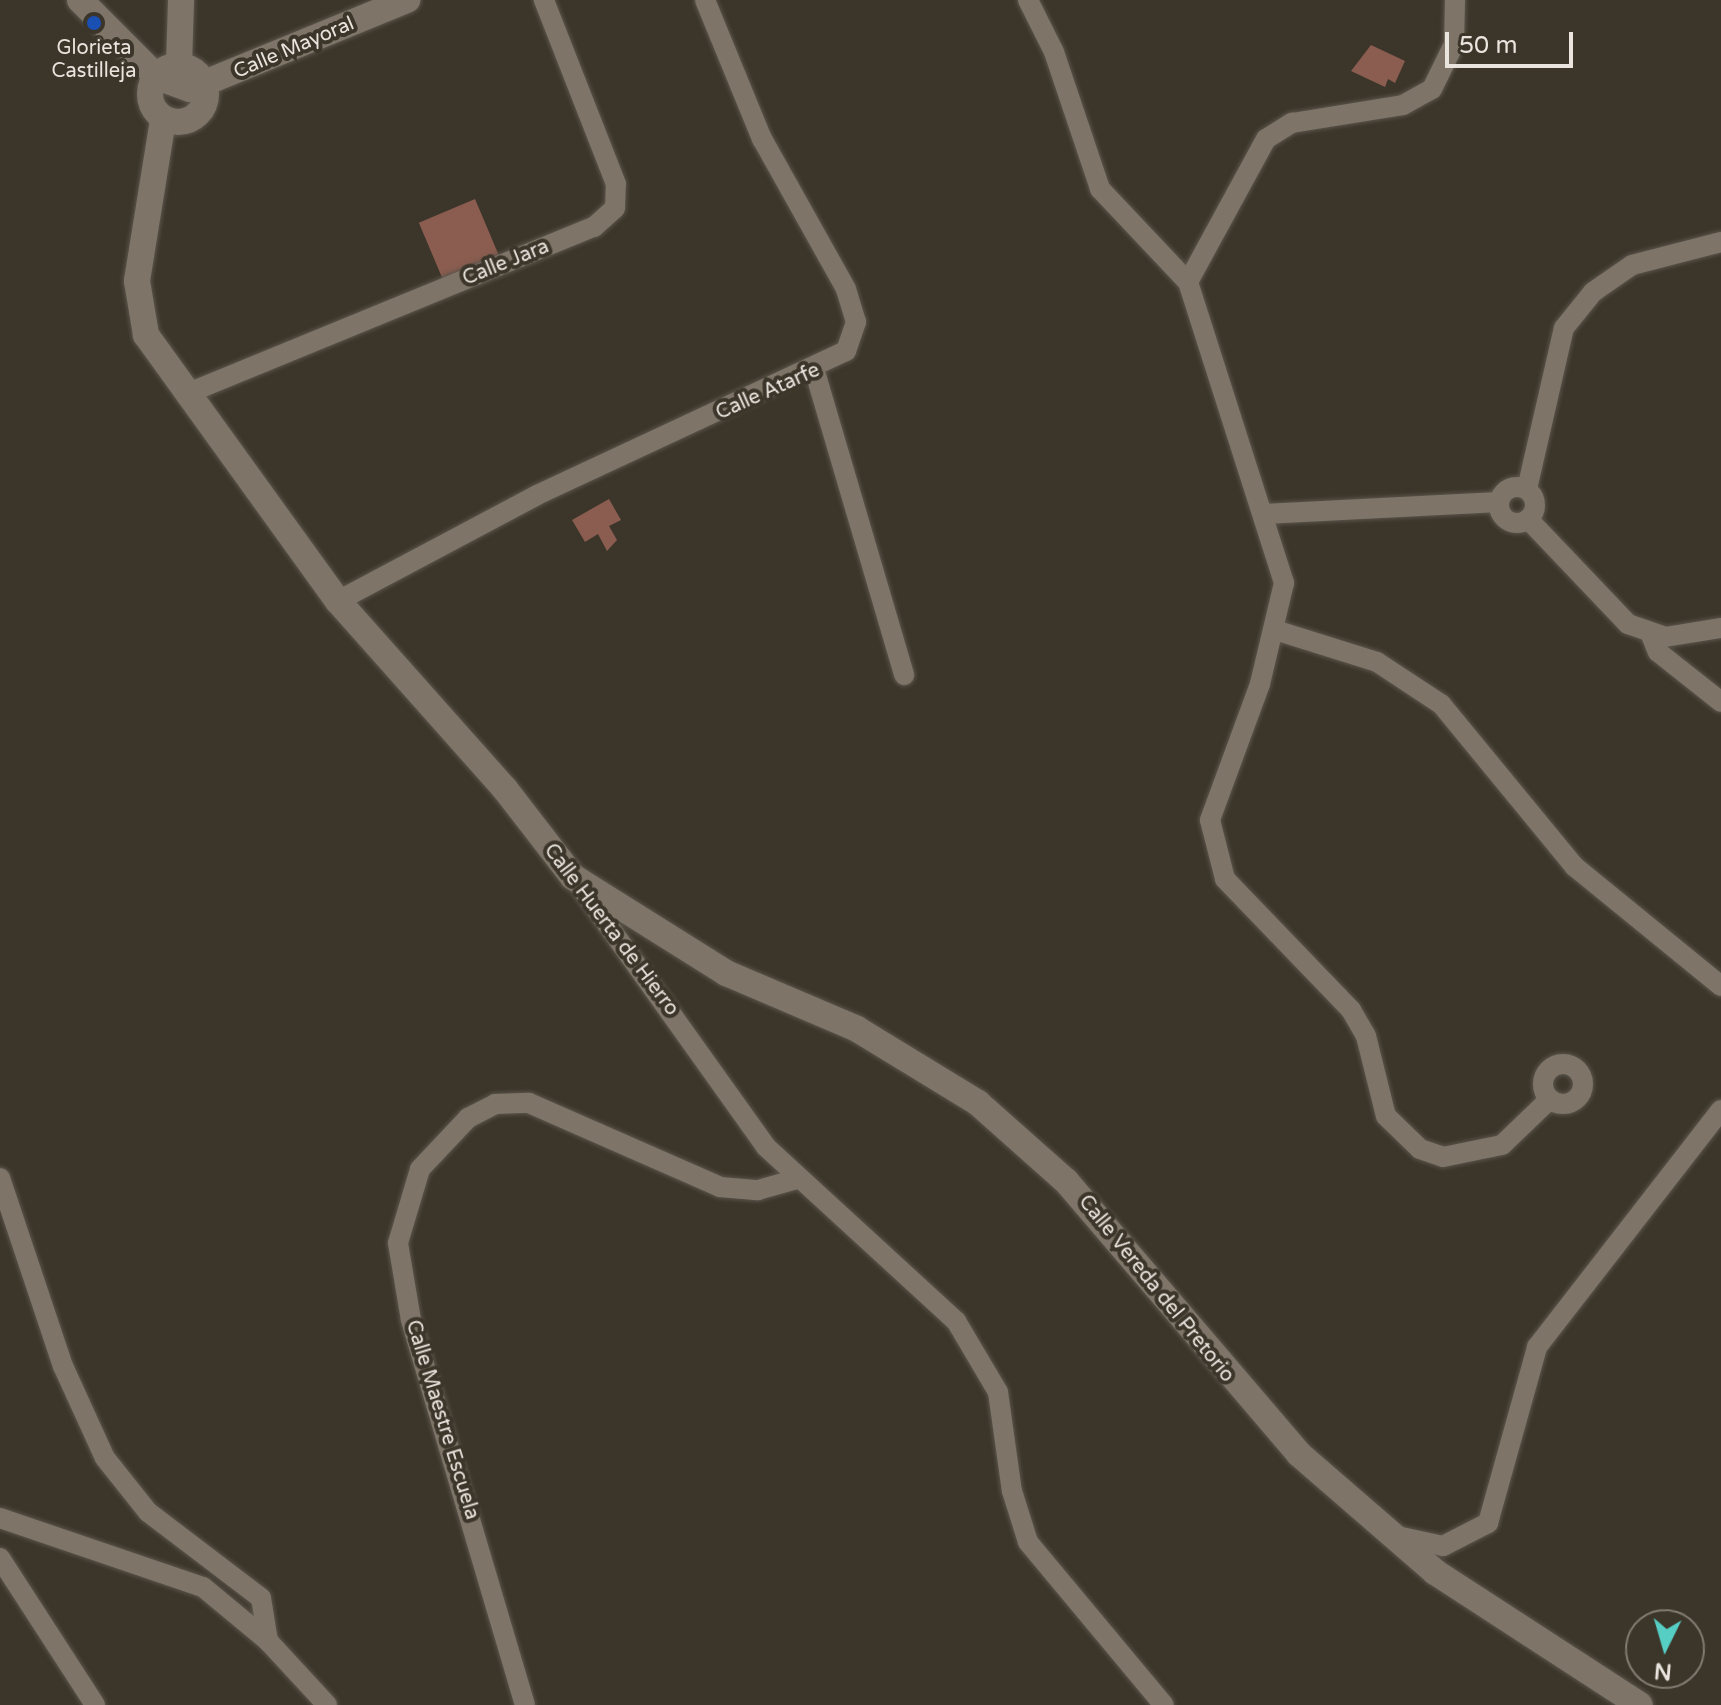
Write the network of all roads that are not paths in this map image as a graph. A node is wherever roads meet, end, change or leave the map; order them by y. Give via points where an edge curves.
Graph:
1 (80, 0) edge
2 (181, 0) edge
3 (407, 0) edge
4 (544, 0) edge
5 (705, 0) edge
6 (1028, 0) edge
7 (1455, 0) edge
8 (180, 79) junction
9 (163, 120) junction
10 (1721, 242) edge
11 (1188, 282) junction
12 (815, 372) junction
13 (186, 394) junction
14 (1527, 489) junction
15 (1499, 502) junction
16 (1264, 514) junction
17 (1528, 519) junction
18 (338, 601) junction
19 (1721, 628) edge
20 (1275, 630) junction
21 (1651, 635) junction
22 (1686, 637) junction
23 (1682, 671) junction
24 (904, 675) dead end
25 (1721, 702) edge
26 (573, 877) junction
27 (644, 917) junction
28 (618, 936) junction
29 (1721, 986) edge
30 (1550, 1099) dead end
31 (1721, 1110) edge
32 (0, 1178) edge
33 (797, 1179) junction
34 (0, 1518) edge
35 (1387, 1533) junction
36 (1443, 1546) junction
37 (0, 1558) edge
38 (1435, 1572) junction
39 (268, 1641) junction
40 (95, 1705) edge
41 (327, 1705) edge
42 (525, 1705) edge
43 (1164, 1705) edge
44 (1640, 1705) edge

1 - 8 street
2 - 8 street
3 - 8 street, Calle Mayoral
4 - 13 street, Calle Jara via 616,184 615,208 594,227
5 - 12 street, Calle Atarfe via 762,139 853,305 856,322 846,351
6 - 11 street via 1054,52 1100,189
7 - 11 street via 1454,44 1432,89 1403,105 1292,123 1266,139
8 - 9 street via 150,100
8 - 9 street via 196,114
9 - 13 street, Calle Huerta de Hierro via 140,258 139,307 153,347
10 - 14 street via 1632,265 1593,292 1564,328
11 - 16 street
12 - 18 street, Calle Atarfe via 537,495
12 - 24 street
13 - 18 street, Calle Huerta de Hierro
14 - 15 street via 1507,490
14 - 17 street via 1536,508
15 - 16 street
15 - 17 street via 1508,520
16 - 20 street via 1284,583
17 - 21 street via 1609,611
18 - 26 street, Calle Huerta de Hierro via 505,789
19 - 22 street
20 - 29 street via 1377,662 1441,704 1565,858
20 - 30 street via 1210,820 1225,879 1351,1010 1366,1036 1386,1116 1420,1149 1453,1157 1502,1145
21 - 22 street
21 - 23 street via 1650,643
22 - 23 street
23 - 25 street
26 - 27 street, Calle Vereda del Pretorio
26 - 28 street, Calle Huerta de Hierro
27 - 28 street via 624,924
27 - 35 street, Calle Vereda del Pretorio via 726,973 923,1066 1029,1143 1103,1222 1235,1387
28 - 33 street, Calle Huerta de Hierro via 733,1107
31 - 36 street via 1552,1322 1523,1388 1497,1510 1478,1533
32 - 39 street via 63,1366 105,1458 148,1512 261,1598
33 - 42 street, Calle Maestre Escuela via 758,1190 720,1187 529,1103 495,1104 468,1118 420,1169 398,1243 411,1320
33 - 43 street, Calle Huerta de Hierro via 956,1321 979,1353 998,1392 1012,1491 1028,1542
34 - 39 street via 203,1587
35 - 36 street
35 - 38 street, Calle Vereda del Pretorio
36 - 38 street
37 - 40 street
38 - 44 street, Calle Vereda del Pretorio
39 - 41 street

